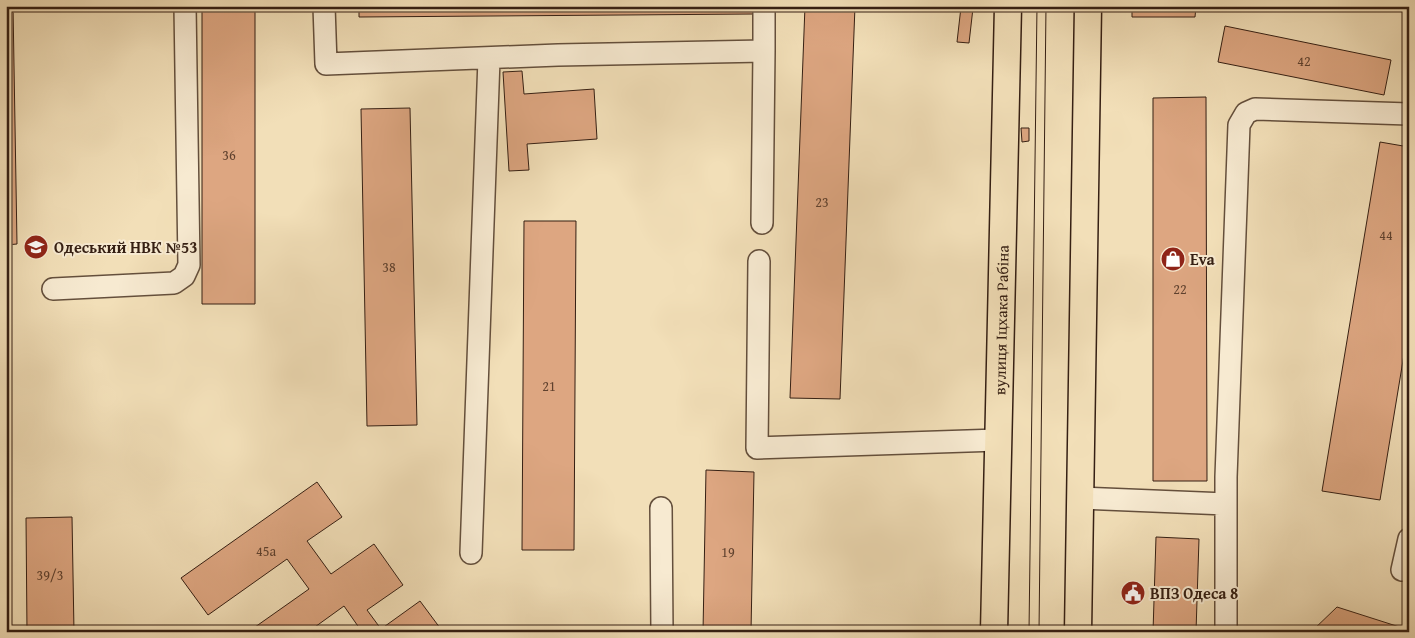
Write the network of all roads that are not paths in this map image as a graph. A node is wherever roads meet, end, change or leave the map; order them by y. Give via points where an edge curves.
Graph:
1 (185, 6) edge
2 (324, 6) edge
3 (764, 6) edge
4 (1008, 6) edge
5 (1088, 6) edge
6 (764, 51) junction
7 (489, 59) junction
8 (1409, 114) edge
9 (762, 223) dead end
10 (758, 261) dead end
11 (53, 289) dead end
12 (998, 440) junction
13 (1080, 498) junction
14 (1226, 504) junction
15 (661, 508) dead end
16 (1409, 539) edge
17 (471, 553) dead end
18 (1402, 570) dead end
19 (662, 632) edge
20 (994, 632) edge
21 (1078, 632) edge
22 (1226, 632) edge

1 - 11 lane via 189,265 184,276 174,283
2 - 7 lane via 326,64
3 - 6 lane
4 - 12 main road, вулиця Іцхака Рабіна
5 - 13 main road
6 - 7 lane
6 - 9 lane
7 - 17 lane
8 - 14 lane via 1255,110 1246,113 1239,124
10 - 12 lane via 757,448
12 - 20 main road, вулиця Іцхака Рабіна
13 - 14 lane
13 - 21 main road
14 - 22 lane
15 - 19 lane
16 - 18 lane

